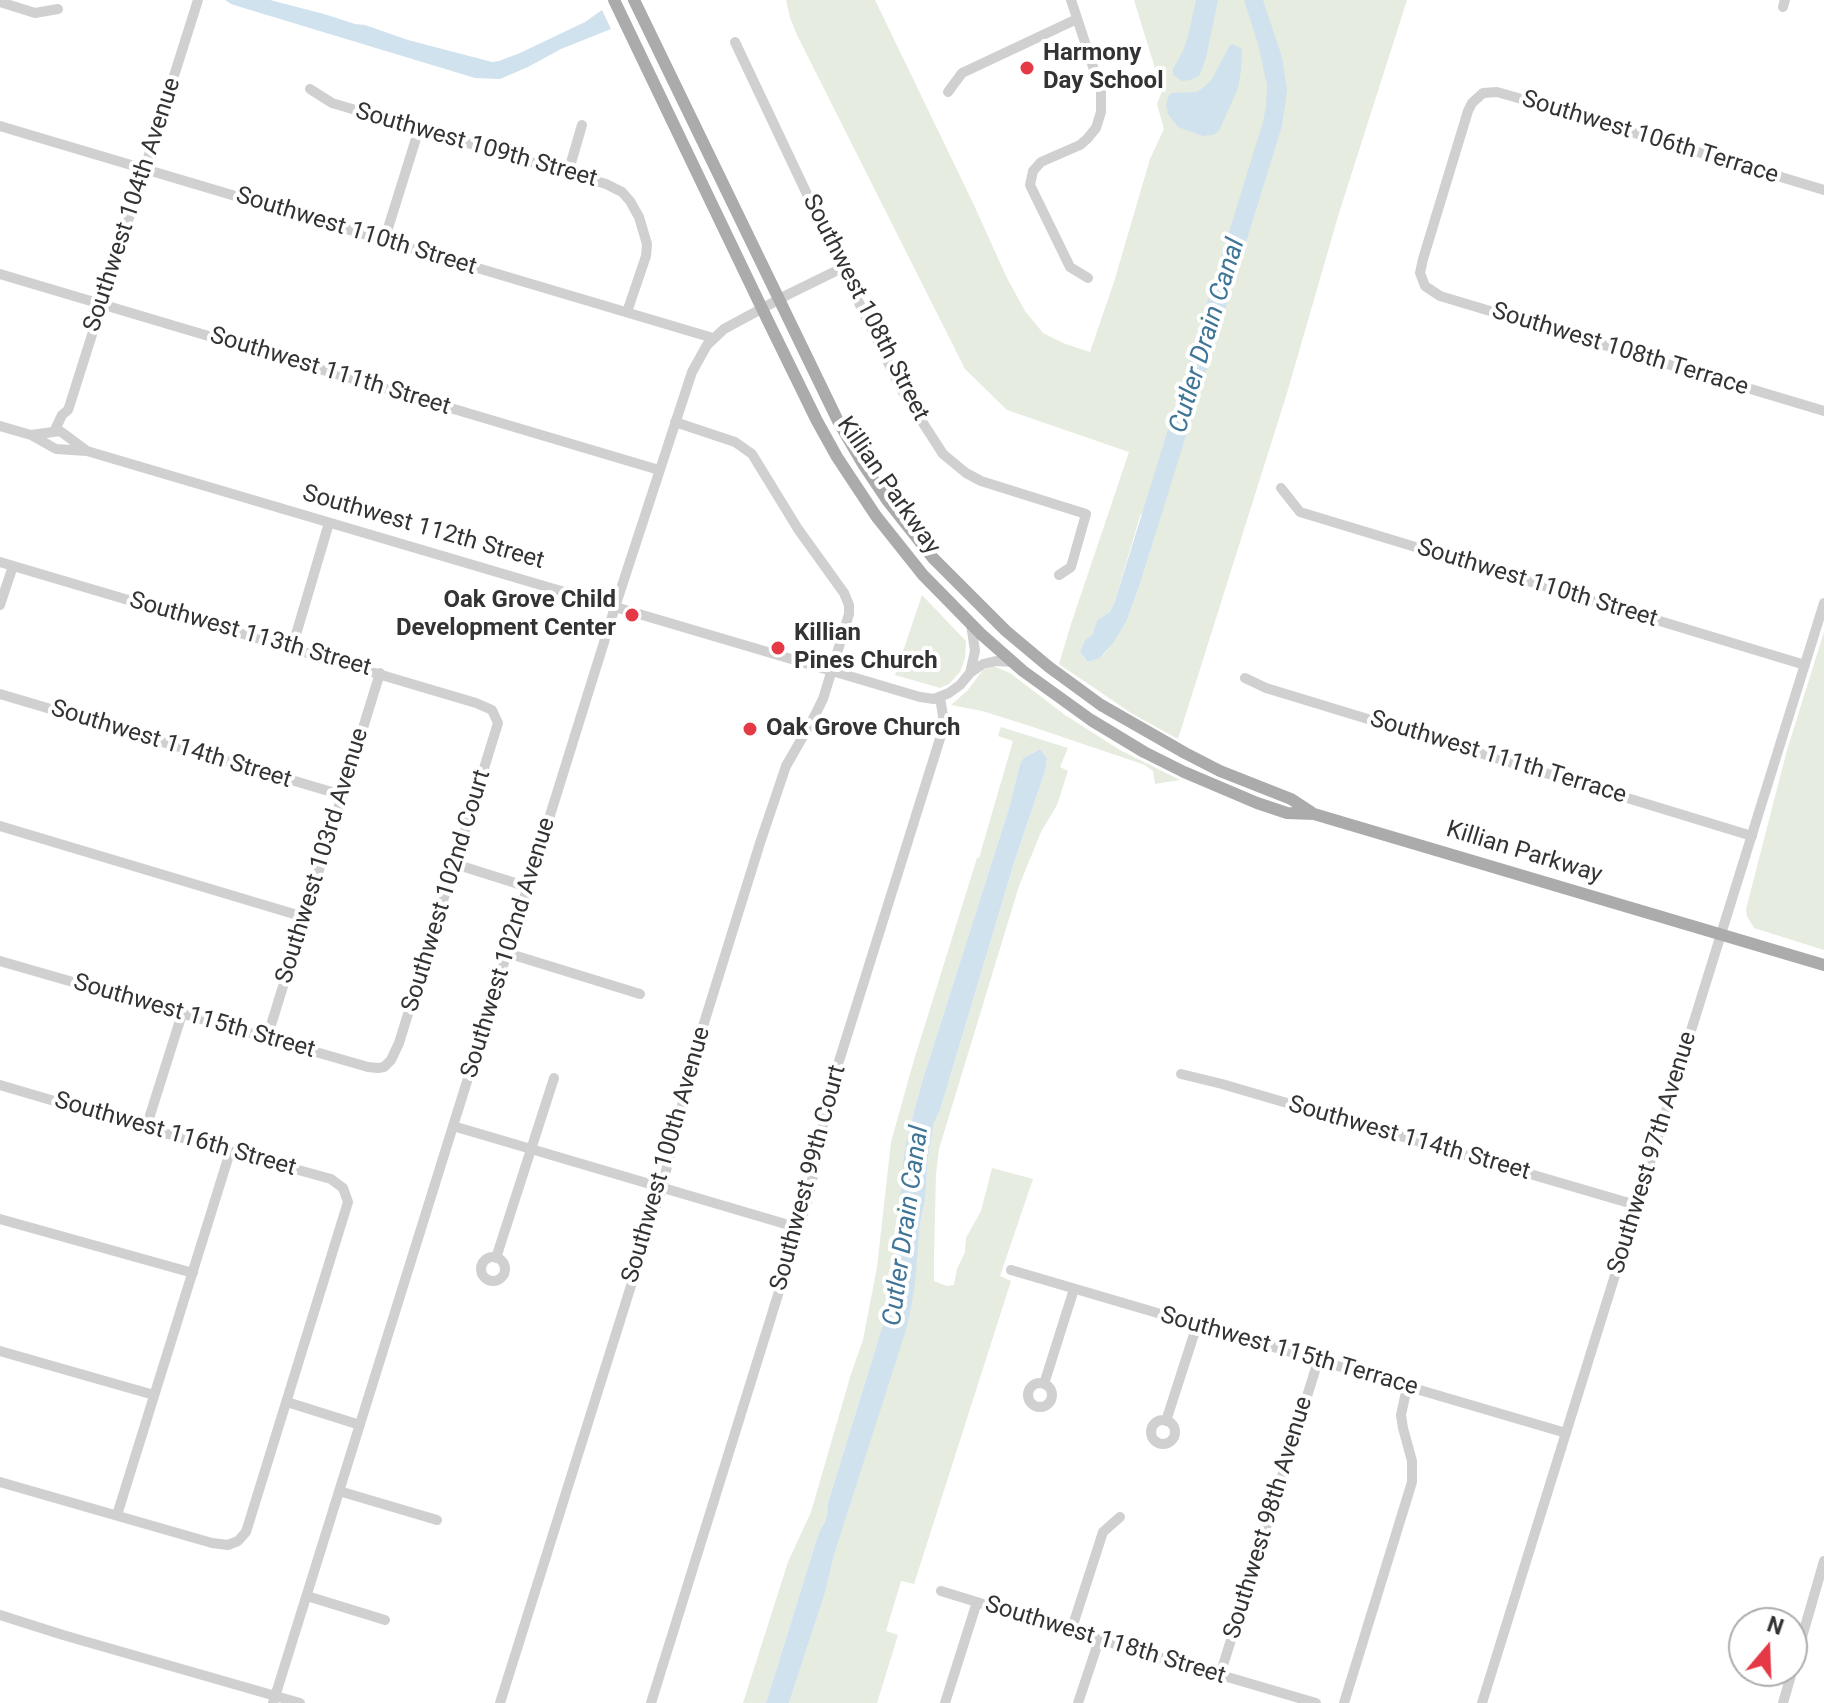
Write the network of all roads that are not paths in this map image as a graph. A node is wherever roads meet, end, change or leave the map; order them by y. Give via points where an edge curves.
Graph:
1 (198, 0) edge
2 (614, 0) edge
3 (634, 0) edge
4 (1071, 0) edge
5 (0, 2) edge
6 (58, 9) dead end
7 (1077, 19) junction
8 (735, 42) dead end
9 (310, 89) dead end
10 (948, 92) dead end
11 (582, 125) dead end
12 (0, 126) edge
13 (419, 129) junction
14 (145, 169) junction
15 (568, 173) junction
16 (1824, 190) edge
17 (384, 241) junction
18 (842, 268) junction
19 (0, 274) edge
20 (1088, 278) dead end
21 (1421, 280) joint
22 (778, 299) junction
23 (101, 304) junction
24 (762, 308) junction
25 (627, 312) junction
26 (713, 338) junction
27 (68, 410) junction
28 (1824, 411) edge
29 (675, 422) junction
30 (0, 426) edge
31 (67, 436) junction
32 (55, 439) junction
33 (87, 451) junction
34 (659, 470) junction
35 (1281, 488) dead end
36 (329, 523) junction
37 (0, 562) edge
38 (13, 566) junction
39 (1059, 575) dead end
40 (1824, 603) edge
41 (0, 605) edge
42 (615, 607) junction
43 (971, 624) junction
44 (292, 648) junction
45 (1012, 662) junction
46 (1805, 665) junction
47 (832, 672) junction
48 (380, 673) junction
49 (970, 673) junction
50 (1245, 678) dead end
51 (0, 694) edge
52 (940, 697) junction
53 (495, 715) joint
54 (342, 795) junction
55 (1314, 814) junction
56 (0, 826) edge
57 (1752, 836) junction
58 (455, 864) junction
59 (528, 887) junction
60 (304, 917) junction
61 (1722, 935) junction
62 (507, 953) junction
63 (0, 961) edge
64 (1824, 965) edge
65 (640, 994) dead end
66 (182, 1014) junction
67 (267, 1038) junction
68 (388, 1064) joint
69 (1181, 1074) dead end
70 (554, 1078) dead end
71 (0, 1085) edge
72 (453, 1126) junction
73 (146, 1128) junction
74 (531, 1149) junction
75 (230, 1152) junction
76 (662, 1187) junction
77 (1636, 1205) junction
78 (0, 1219) edge
79 (799, 1228) junction
80 (496, 1258) dead end
81 (1011, 1270) dead end
82 (193, 1273) junction
83 (1074, 1289) junction
84 (1197, 1325) junction
85 (0, 1351) edge
86 (1318, 1361) junction
87 (1044, 1384) dead end
88 (1407, 1387) junction
89 (154, 1395) junction
90 (287, 1402) junction
91 (1166, 1421) dead end
92 (360, 1425) junction
93 (1566, 1433) junction
94 (0, 1482) edge
95 (339, 1491) junction
96 (117, 1515) junction
97 (1120, 1517) dead end
98 (437, 1520) dead end
99 (1824, 1562) edge
100 (941, 1591) dead end
101 (307, 1596) junction
102 (977, 1602) junction
103 (0, 1615) edge
104 (385, 1620) dead end
105 (1071, 1631) junction
106 (1099, 1640) junction
107 (1220, 1675) junction
108 (274, 1700) edge
109 (300, 1703) edge
110 (500, 1703) edge
111 (651, 1703) edge
112 (945, 1703) edge
113 (1078, 1703) edge
114 (1316, 1703) edge
115 (1344, 1703) edge
116 (1482, 1703) edge
117 (1783, 1703) edge

1 - 14 street, Southwest 104th Avenue
2 - 24 main road, Killian Parkway
3 - 22 main road, Killian Parkway
4 - 7 street
5 - 6 street via 35,13
7 - 10 street via 962,73
7 - 20 street via 1101,91 1100,116 1082,143 1038,165 1030,185 1070,267
8 - 18 street, Southwest 108th Street
9 - 13 street, Southwest 109th Street via 328,102
11 - 15 street
12 - 14 street, Southwest 110th Street
13 - 15 street, Southwest 109th Street
13 - 17 street
14 - 17 street, Southwest 110th Street
14 - 23 street, Southwest 104th Avenue
15 - 25 street, Southwest 109th Street via 618,189 628,197 644,231 646,256
16 - 21 street, Southwest 106th Terrace via 1487,92 1468,111
17 - 25 street, Southwest 110th Street
18 - 22 street, Southwest 102nd Avenue
18 - 39 street, Southwest 108th Street via 901,389 943,454 981,481 1086,514 1071,567
19 - 23 street, Southwest 111th Street
21 - 28 street, Southwest 108th Terrace via 1440,296
22 - 24 street, Southwest 102nd Avenue
22 - 55 main road, Killian Parkway via 870,475 941,567 981,608 1049,667 1118,716
23 - 27 street, Southwest 104th Avenue
23 - 34 street, Southwest 111th Street
24 - 26 street, Southwest 102nd Avenue
24 - 43 main road, Killian Parkway via 817,421 861,495 923,575
25 - 26 street, Southwest 110th Street
26 - 29 street, Southwest 102nd Avenue via 692,372
27 - 31 street, Southwest 104th Avenue
27 - 32 street, Southwest 104th Avenue
29 - 34 street, Southwest 102nd Avenue
29 - 47 street, Southwest 100th Avenue via 735,442 752,454 848,600 849,614
30 - 32 street, Southwest 112th Street
31 - 32 street, Southwest 112th Street via 60,431
31 - 33 street, Southwest 112th Street
32 - 33 street, Southwest 112th Street
33 - 36 street, Southwest 112th Street
34 - 42 street, Southwest 102nd Avenue
35 - 46 street, Southwest 110th Street via 1300,512
36 - 42 street, Southwest 112th Street
36 - 44 street
37 - 38 street, Southwest 113th Street
38 - 41 street
38 - 44 street, Southwest 113th Street
40 - 46 street, Southwest 97th Avenue
42 - 47 street, Southwest 112th Street
42 - 59 street, Southwest 102nd Avenue
43 - 45 main road, Killian Parkway
43 - 49 street via 975,651
44 - 48 street, Southwest 113th Street
45 - 49 street via 989,662
45 - 55 main road, Killian Parkway via 1091,720 1165,763 1257,803 1287,813
46 - 57 street, Southwest 97th Avenue
47 - 52 street, Southwest 112th Street via 920,697
47 - 76 street, Southwest 100th Avenue via 783,772 695,1052
48 - 53 street, Southwest 113th Street via 485,706
48 - 54 street, Southwest 103rd Avenue
49 - 52 street
50 - 57 street, Southwest 111th Terrace
51 - 54 street, Southwest 114th Street
52 - 79 street, Southwest 99th Court via 941,735 832,1082
53 - 58 street, Southwest 102nd Court via 498,726
54 - 60 street, Southwest 103rd Avenue
55 - 61 main road, Killian Parkway
56 - 60 street
57 - 61 street, Southwest 97th Avenue
58 - 59 street
58 - 68 street, Southwest 102nd Court
59 - 62 street, Southwest 102nd Avenue
60 - 67 street, Southwest 103rd Avenue
61 - 64 main road
61 - 77 street, Southwest 97th Avenue
62 - 65 street
62 - 72 street, Southwest 102nd Avenue
63 - 66 street, Southwest 115th Street
66 - 67 street, Southwest 115th Street
66 - 73 street
67 - 68 street, Southwest 115th Street via 373,1068
69 - 77 street, Southwest 114th Street
70 - 74 street
71 - 73 street, Southwest 116th Street
72 - 74 street
72 - 92 street, Southwest 102nd Avenue
73 - 75 street, Southwest 116th Street
74 - 76 street
74 - 80 street
75 - 82 street
75 - 90 street, Southwest 116th Street via 331,1179 345,1192 348,1205
76 - 79 street
76 - 110 street, Southwest 100th Avenue
77 - 93 street, Southwest 97th Avenue
78 - 82 street
79 - 111 street, Southwest 99th Court
81 - 83 street, Southwest 115th Terrace
82 - 89 street
83 - 84 street, Southwest 115th Terrace
83 - 87 street
84 - 86 street, Southwest 115th Terrace
84 - 91 street
85 - 89 street
86 - 88 street, Southwest 115th Terrace
86 - 107 street, Southwest 98th Avenue
88 - 93 street, Southwest 115th Terrace
88 - 115 street via 1401,1415 1412,1482
89 - 96 street
90 - 92 street
90 - 96 street via 246,1532 235,1543 222,1545
92 - 95 street, Southwest 102nd Avenue
93 - 116 street, Southwest 97th Avenue
94 - 96 street
95 - 98 street
95 - 101 street, Southwest 102nd Avenue
97 - 105 street via 1103,1532
99 - 117 street
100 - 102 street, Southwest 118th Street
101 - 104 street
101 - 108 street, Southwest 102nd Avenue
102 - 105 street, Southwest 118th Street
102 - 112 street
103 - 108 street
105 - 106 street, Southwest 118th Street
106 - 107 street, Southwest 118th Street
106 - 113 street
107 - 114 street, Southwest 118th Street
108 - 109 street

